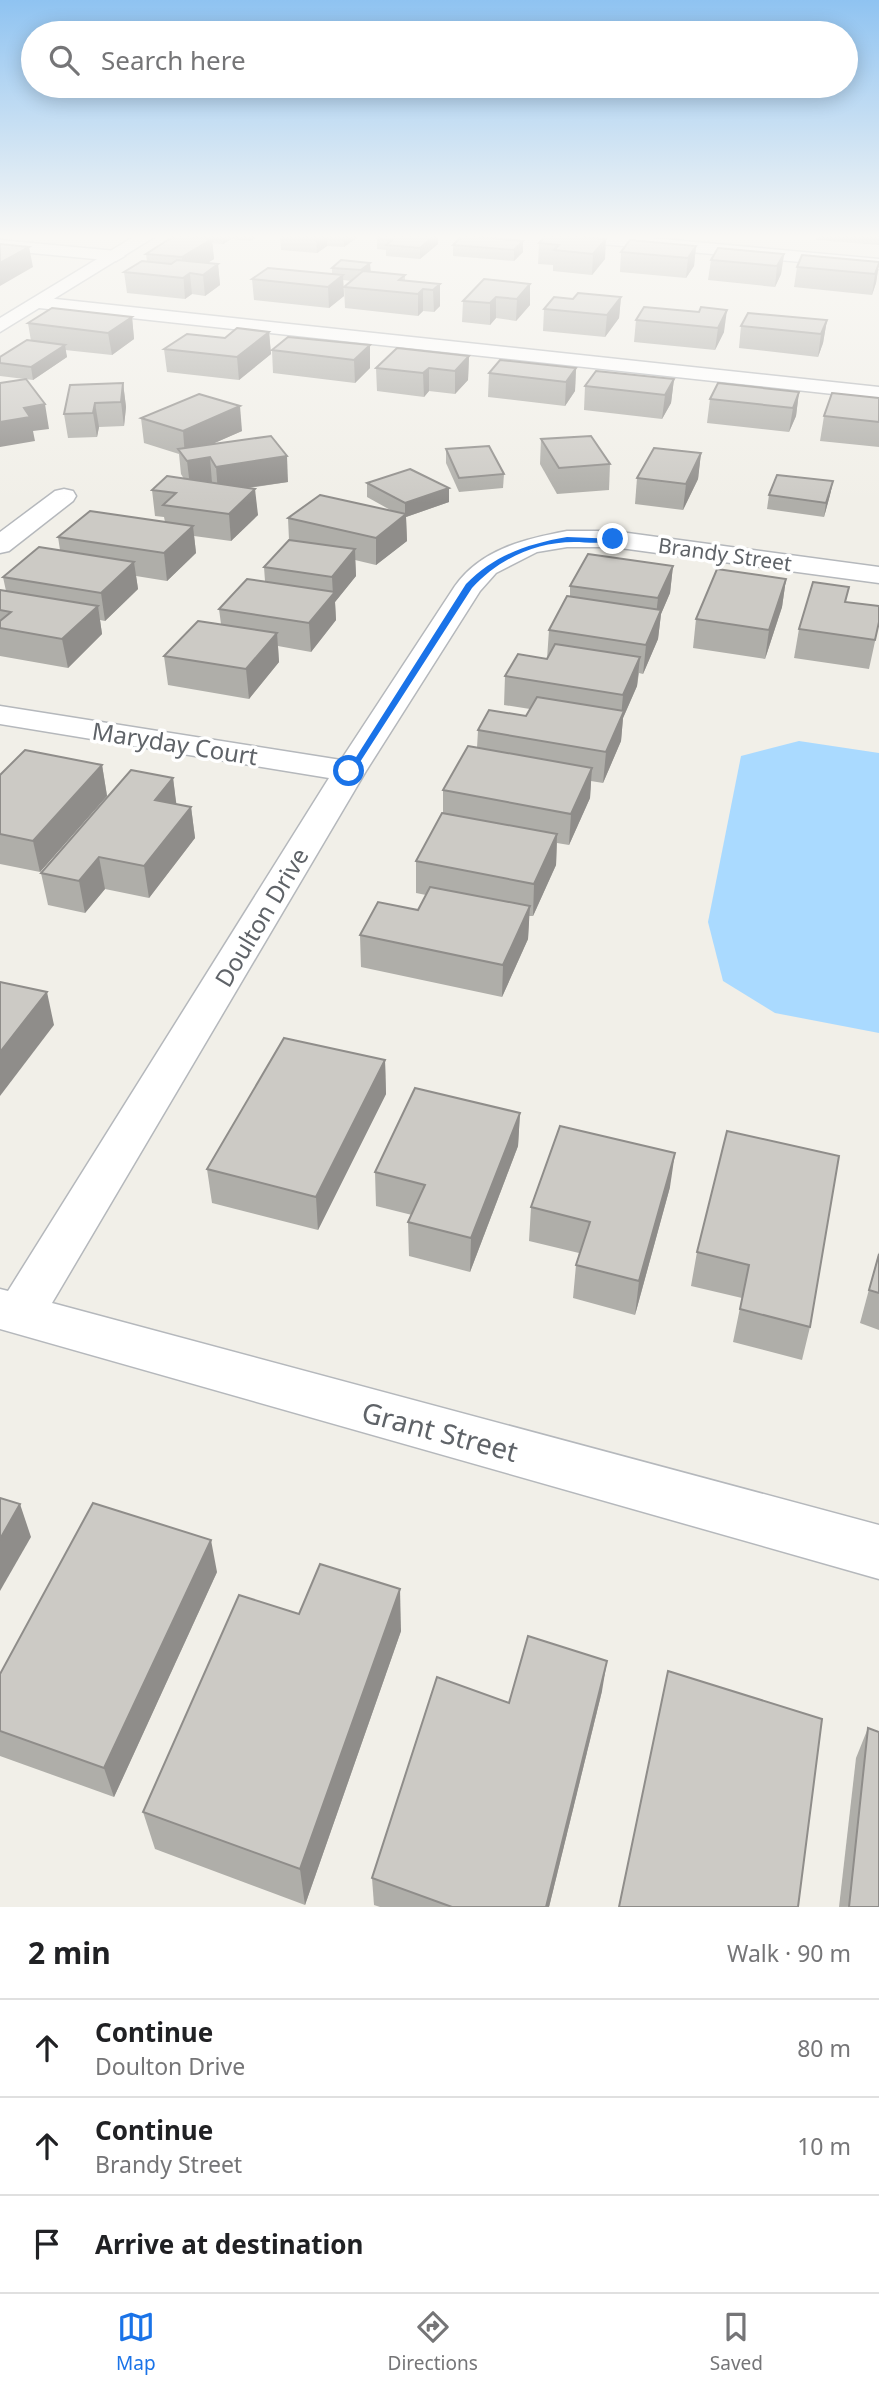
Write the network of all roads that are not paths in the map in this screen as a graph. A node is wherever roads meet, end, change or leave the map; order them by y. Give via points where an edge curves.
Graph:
1 (243, 325) edge
2 (879, 393) edge
3 (64, 496) dead end
4 (0, 545) edge
5 (530, 546) joint
6 (879, 575) edge
7 (0, 715) edge
8 (349, 771) junction
9 (9, 1312) edge
10 (879, 1552) edge

1 - 2 street
3 - 4 street
5 - 6 street, Brandy Street via 567,539 613,539
5 - 8 street, Doulton Drive via 487,567 469,586
7 - 8 street, Maryday Court
8 - 9 street, Doulton Drive
9 - 10 street, Grant Street

